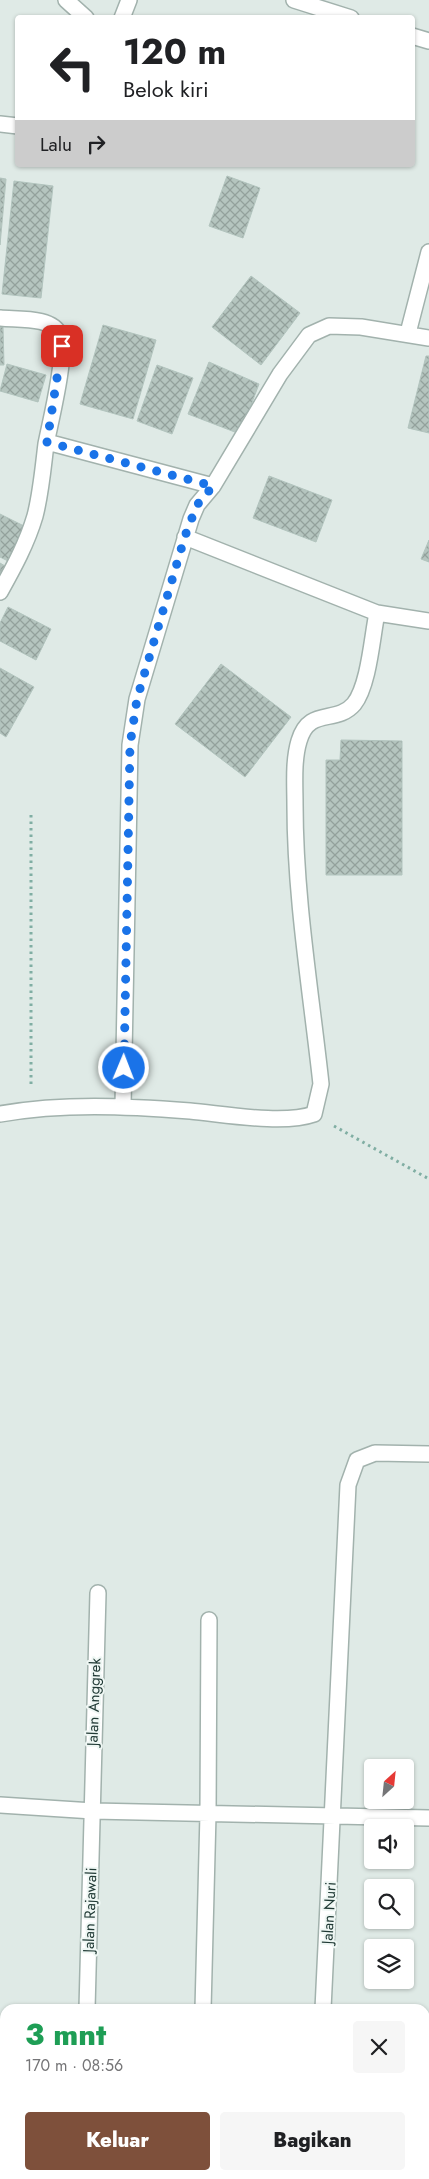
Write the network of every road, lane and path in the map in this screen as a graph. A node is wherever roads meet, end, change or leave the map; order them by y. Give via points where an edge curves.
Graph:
1 (66, 0) edge
2 (129, 0) edge
3 (294, 0) edge
4 (83, 15) edge
5 (123, 15) edge
6 (342, 15) edge
7 (415, 37) edge
8 (429, 41) edge
9 (0, 124) edge
10 (15, 126) edge
11 (429, 252) edge
12 (0, 318) edge
13 (408, 333) junction
14 (429, 338) edge
15 (47, 442) junction
16 (213, 486) junction
17 (185, 536) junction
18 (0, 592) edge
19 (377, 613) junction
20 (429, 621) edge
21 (32, 815) dead end
22 (123, 1106) junction
23 (30, 1109) junction
24 (0, 1114) edge
25 (314, 1114) junction
26 (429, 1179) edge
27 (429, 1454) edge
28 (98, 1594) dead end
29 (209, 1620) dead end
30 (0, 1805) edge
31 (93, 1811) junction
32 (208, 1814) junction
33 (334, 1816) junction
34 (429, 1818) edge
35 (87, 2004) edge
36 (203, 2004) edge
37 (324, 2004) edge

1 - 4 street
2 - 5 street
3 - 6 street
7 - 8 street
9 - 10 street
11 - 13 street
12 - 15 street via 43,322 60,334 62,346 56,397
13 - 14 street
13 - 16 street via 329,326 309,335 280,374
15 - 16 street
15 - 18 street via 35,514 20,558
16 - 17 street via 197,505
17 - 19 street
17 - 22 street via 137,699 130,745
19 - 20 street
19 - 25 street via 363,682 355,702 346,712 317,718 304,726 298,743 295,838 321,1084
21 - 23 path
22 - 23 street
22 - 25 street via 276,1118 302,1118
23 - 24 street
25 - 26 path
27 - 33 street, Jalan Nuri via 375,1453 357,1460 348,1485
28 - 31 street, Jalan Anggrek
29 - 32 street
30 - 31 street
31 - 32 street
31 - 35 street, Jalan Rajawali
32 - 33 street
32 - 36 street
33 - 34 street
33 - 37 street, Jalan Nuri

